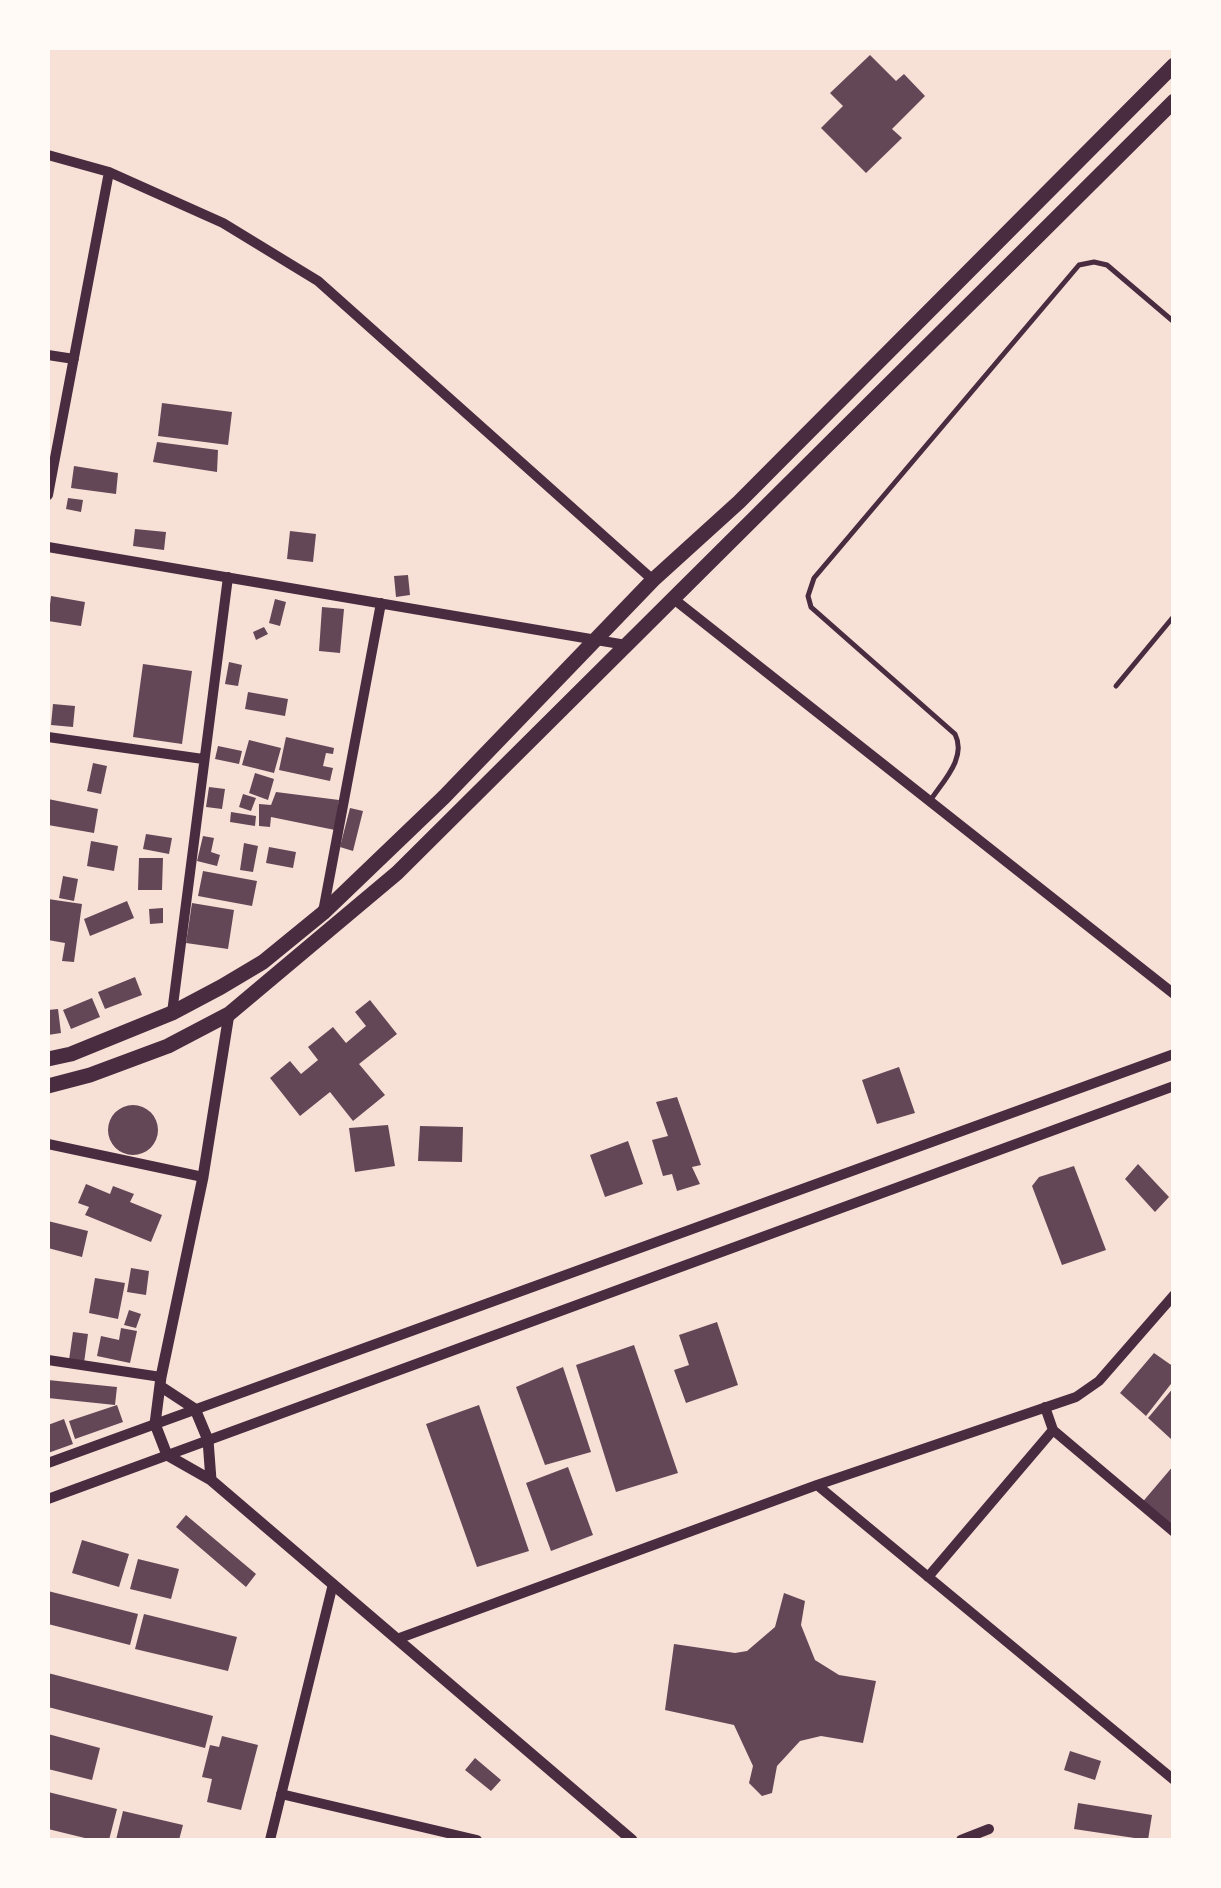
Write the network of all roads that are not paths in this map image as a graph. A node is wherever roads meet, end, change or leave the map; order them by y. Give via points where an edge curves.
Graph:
1 (1174, 65) edge
2 (1174, 101) edge
3 (48, 154) edge
4 (109, 172) junction
5 (1174, 322) edge
6 (48, 355) edge
7 (74, 359) junction
8 (48, 495) edge
9 (48, 547) edge
10 (228, 578) junction
11 (653, 580) junction
12 (674, 600) junction
13 (381, 604) junction
14 (1174, 616) edge
15 (595, 639) junction
16 (626, 645) junction
17 (1116, 686) dead end
18 (48, 736) edge
19 (203, 759) junction
20 (930, 801) junction
21 (323, 912) junction
22 (1174, 994) edge
23 (172, 1014) junction
24 (230, 1014) junction
25 (1174, 1054) edge
26 (48, 1059) edge
27 (48, 1086) edge
28 (1174, 1086) edge
29 (48, 1144) edge
30 (203, 1178) junction
31 (1174, 1295) edge
32 (48, 1360) edge
33 (161, 1382) junction
34 (1045, 1407) junction
35 (195, 1409) junction
36 (155, 1424) junction
37 (1052, 1430) junction
38 (208, 1440) junction
39 (167, 1455) junction
40 (48, 1463) edge
41 (210, 1480) junction
42 (817, 1484) junction
43 (48, 1499) edge
44 (1174, 1532) edge
45 (928, 1577) junction
46 (333, 1584) junction
47 (397, 1640) junction
48 (1174, 1780) edge
49 (281, 1794) junction
50 (989, 1829) dead end
51 (270, 1840) edge
52 (477, 1840) edge
53 (632, 1840) edge
54 (961, 1840) edge

1 - 11 main road
2 - 12 main road
3 - 4 street
4 - 7 street
4 - 11 street via 223,223 318,280
5 - 20 lane via 1107,266 1079,266 814,578 811,606 961,745
6 - 7 street
7 - 8 street
9 - 10 street
10 - 13 street
10 - 19 street
11 - 15 main road
12 - 16 main road
12 - 20 street
13 - 15 street
13 - 21 street
14 - 17 lane
15 - 16 street
15 - 21 main road
16 - 24 main road via 398,873
18 - 19 street
19 - 23 street
20 - 22 street
21 - 23 main road via 263,962
23 - 26 main road
24 - 27 main road via 168,1046
24 - 30 street
25 - 35 street
28 - 38 street
29 - 30 street
30 - 33 street
31 - 34 street via 1100,1380
32 - 33 street
33 - 35 street
33 - 36 street
34 - 37 street
34 - 42 street
35 - 36 street
35 - 38 street
36 - 39 street
36 - 40 street
37 - 44 street
37 - 45 street
38 - 39 street
38 - 41 street
39 - 41 street
39 - 43 street
41 - 46 street
42 - 45 street
42 - 47 street
45 - 48 street
46 - 47 street
46 - 49 street
47 - 53 street
49 - 51 street
49 - 52 street
50 - 54 street

